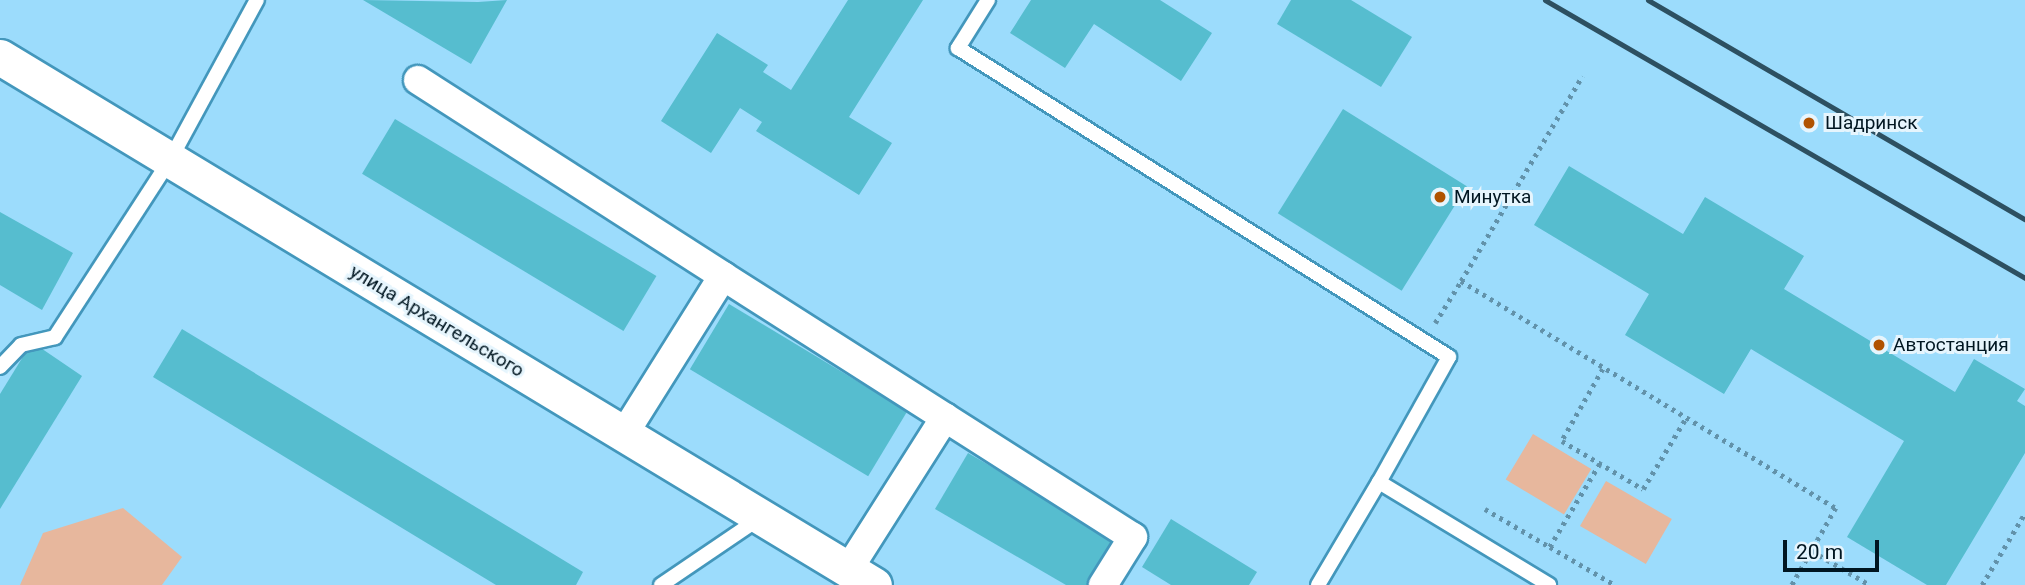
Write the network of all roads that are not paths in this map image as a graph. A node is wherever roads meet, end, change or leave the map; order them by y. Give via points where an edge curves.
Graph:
1 (257, 0) edge
2 (988, 0) edge
3 (4, 67) edge
4 (418, 80) dead end
5 (170, 160) junction
6 (723, 276) junction
7 (0, 367) edge
8 (945, 417) junction
9 (624, 434) junction
10 (1379, 482) junction
11 (762, 517) junction
12 (861, 577) edge
13 (661, 585) edge
14 (1103, 585) edge
15 (1318, 585) edge
16 (1549, 585) edge

1 - 5 lane
2 - 10 lane via 958,48 1449,357
3 - 5 street, улица Архангельского
4 - 6 street
5 - 7 lane via 55,337 21,345
5 - 9 street, улица Архангельского
6 - 8 street
6 - 9 street
8 - 12 street
8 - 14 street via 1133,537
9 - 11 street, улица Архангельского
10 - 15 lane
10 - 16 lane
11 - 12 street, улица Архангельского
11 - 13 lane

